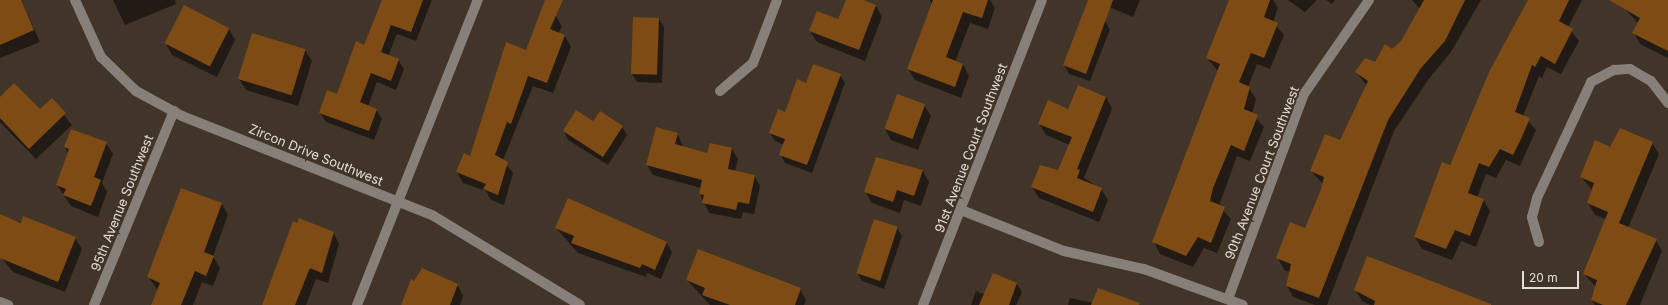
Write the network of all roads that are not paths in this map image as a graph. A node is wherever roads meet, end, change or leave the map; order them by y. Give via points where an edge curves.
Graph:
1 (75, 0) edge
2 (478, 0) edge
3 (777, 0) edge
4 (1042, 0) edge
5 (1369, 0) edge
6 (720, 91) dead end
7 (1668, 104) edge
8 (174, 111) junction
9 (397, 200) junction
10 (961, 210) junction
11 (1539, 242) dead end
12 (1228, 299) junction
13 (0, 302) edge
14 (8, 305) edge
15 (94, 305) edge
16 (357, 305) edge
17 (580, 305) edge
18 (923, 305) edge
19 (1243, 305) edge

1 - 8 street, Zircon Drive Southwest via 101,57 117,75 136,91
2 - 9 street
3 - 6 street via 753,63
4 - 10 street, 91st Avenue Court Southwest
5 - 12 street, 90th Avenue Court Southwest via 1304,94
7 - 11 street via 1651,81 1630,69 1614,70 1591,82 1537,198 1532,217
8 - 9 street, Zircon Drive Southwest
8 - 15 street, 95th Avenue Southwest
9 - 16 street
9 - 17 street, Zircon Drive Southwest via 432,215 494,250
10 - 12 street via 1064,251 1144,268
10 - 18 street, 91st Avenue Court Southwest
12 - 19 street
13 - 14 street

